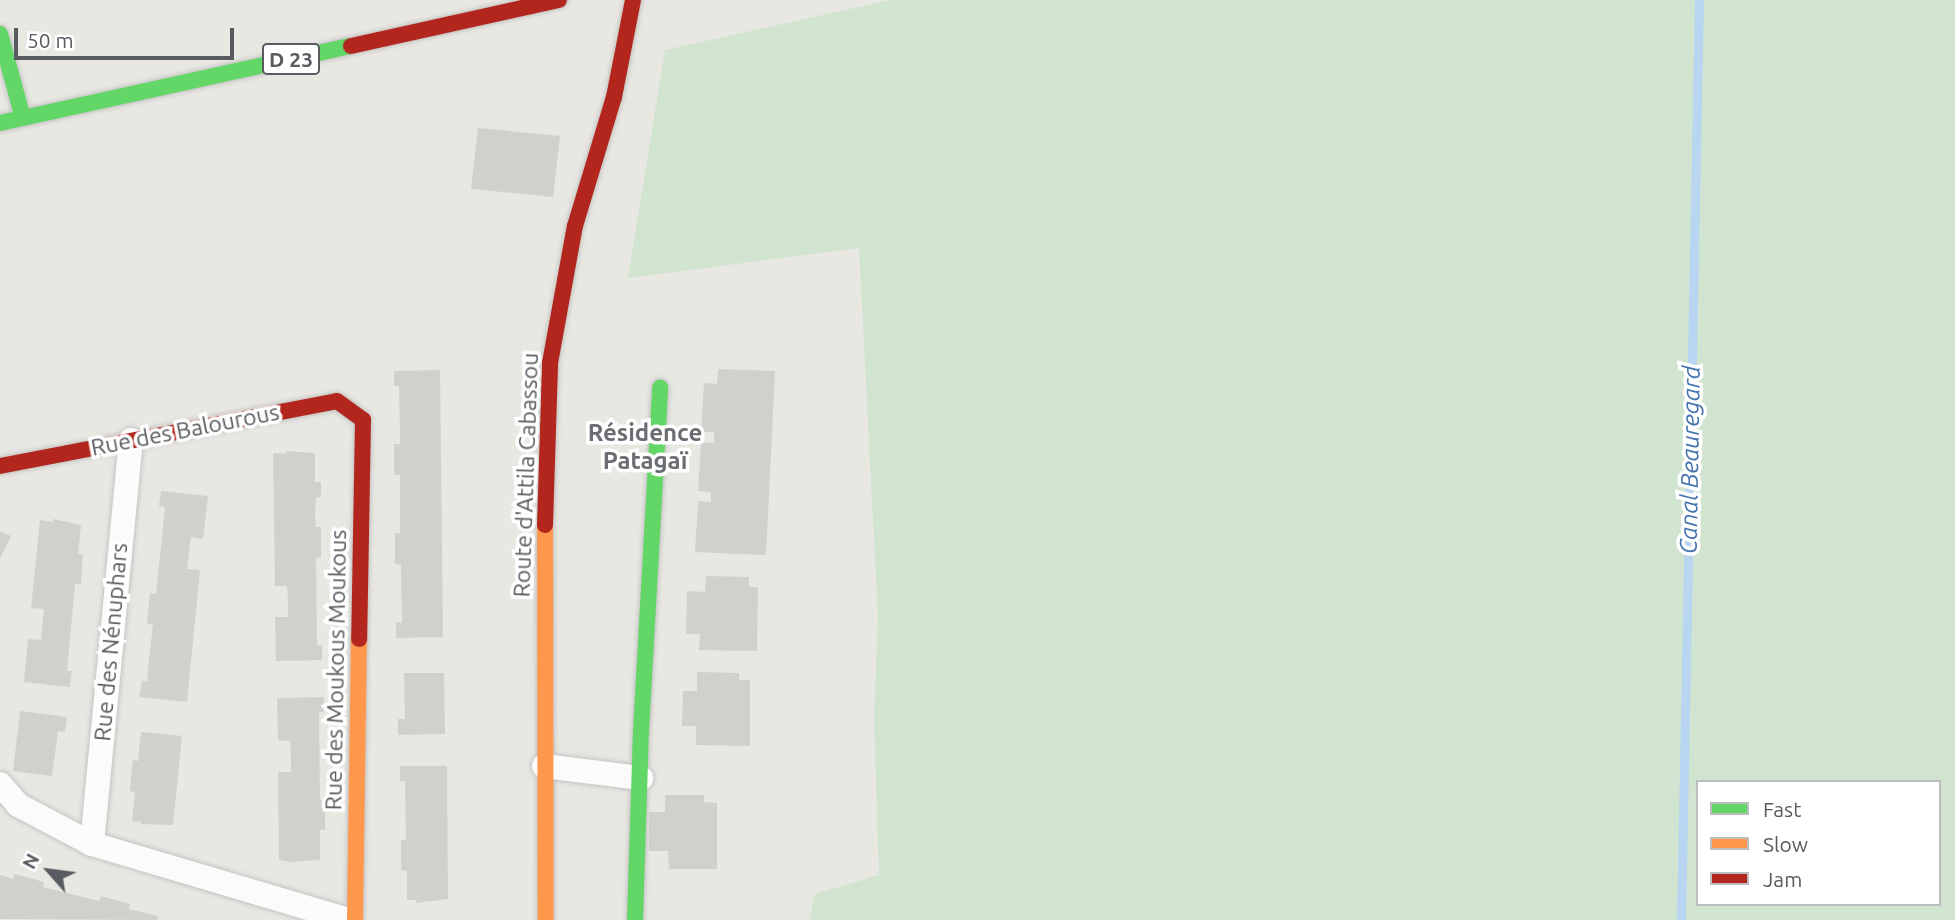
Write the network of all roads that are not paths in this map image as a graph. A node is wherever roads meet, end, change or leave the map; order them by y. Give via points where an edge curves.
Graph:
1 (559, 0) edge
2 (633, 0) edge
3 (0, 34) edge
4 (23, 118) junction
5 (0, 123) edge
6 (660, 388) dead end
7 (363, 420) joint
8 (131, 440) junction
9 (0, 466) edge
10 (544, 766) junction
11 (641, 778) junction
12 (0, 784) edge
13 (92, 844) junction
14 (349, 920) edge
15 (355, 920) edge
16 (546, 920) edge
17 (635, 920) edge

1 - 4 street, D 23
2 - 10 street, Route d'Attila Cabassou via 614,97 575,226 550,363 543,570
3 - 4 street
4 - 5 street, D 23
6 - 11 street
7 - 8 street, Rue des Balourous via 337,401
7 - 15 street, Rue des Moukous Moukous
8 - 9 street, Rue des Balourous
8 - 13 street, Rue des Nénuphars
10 - 11 street
10 - 16 street, Route d'Attila Cabassou
11 - 17 street
12 - 13 street via 19,805
13 - 14 street

